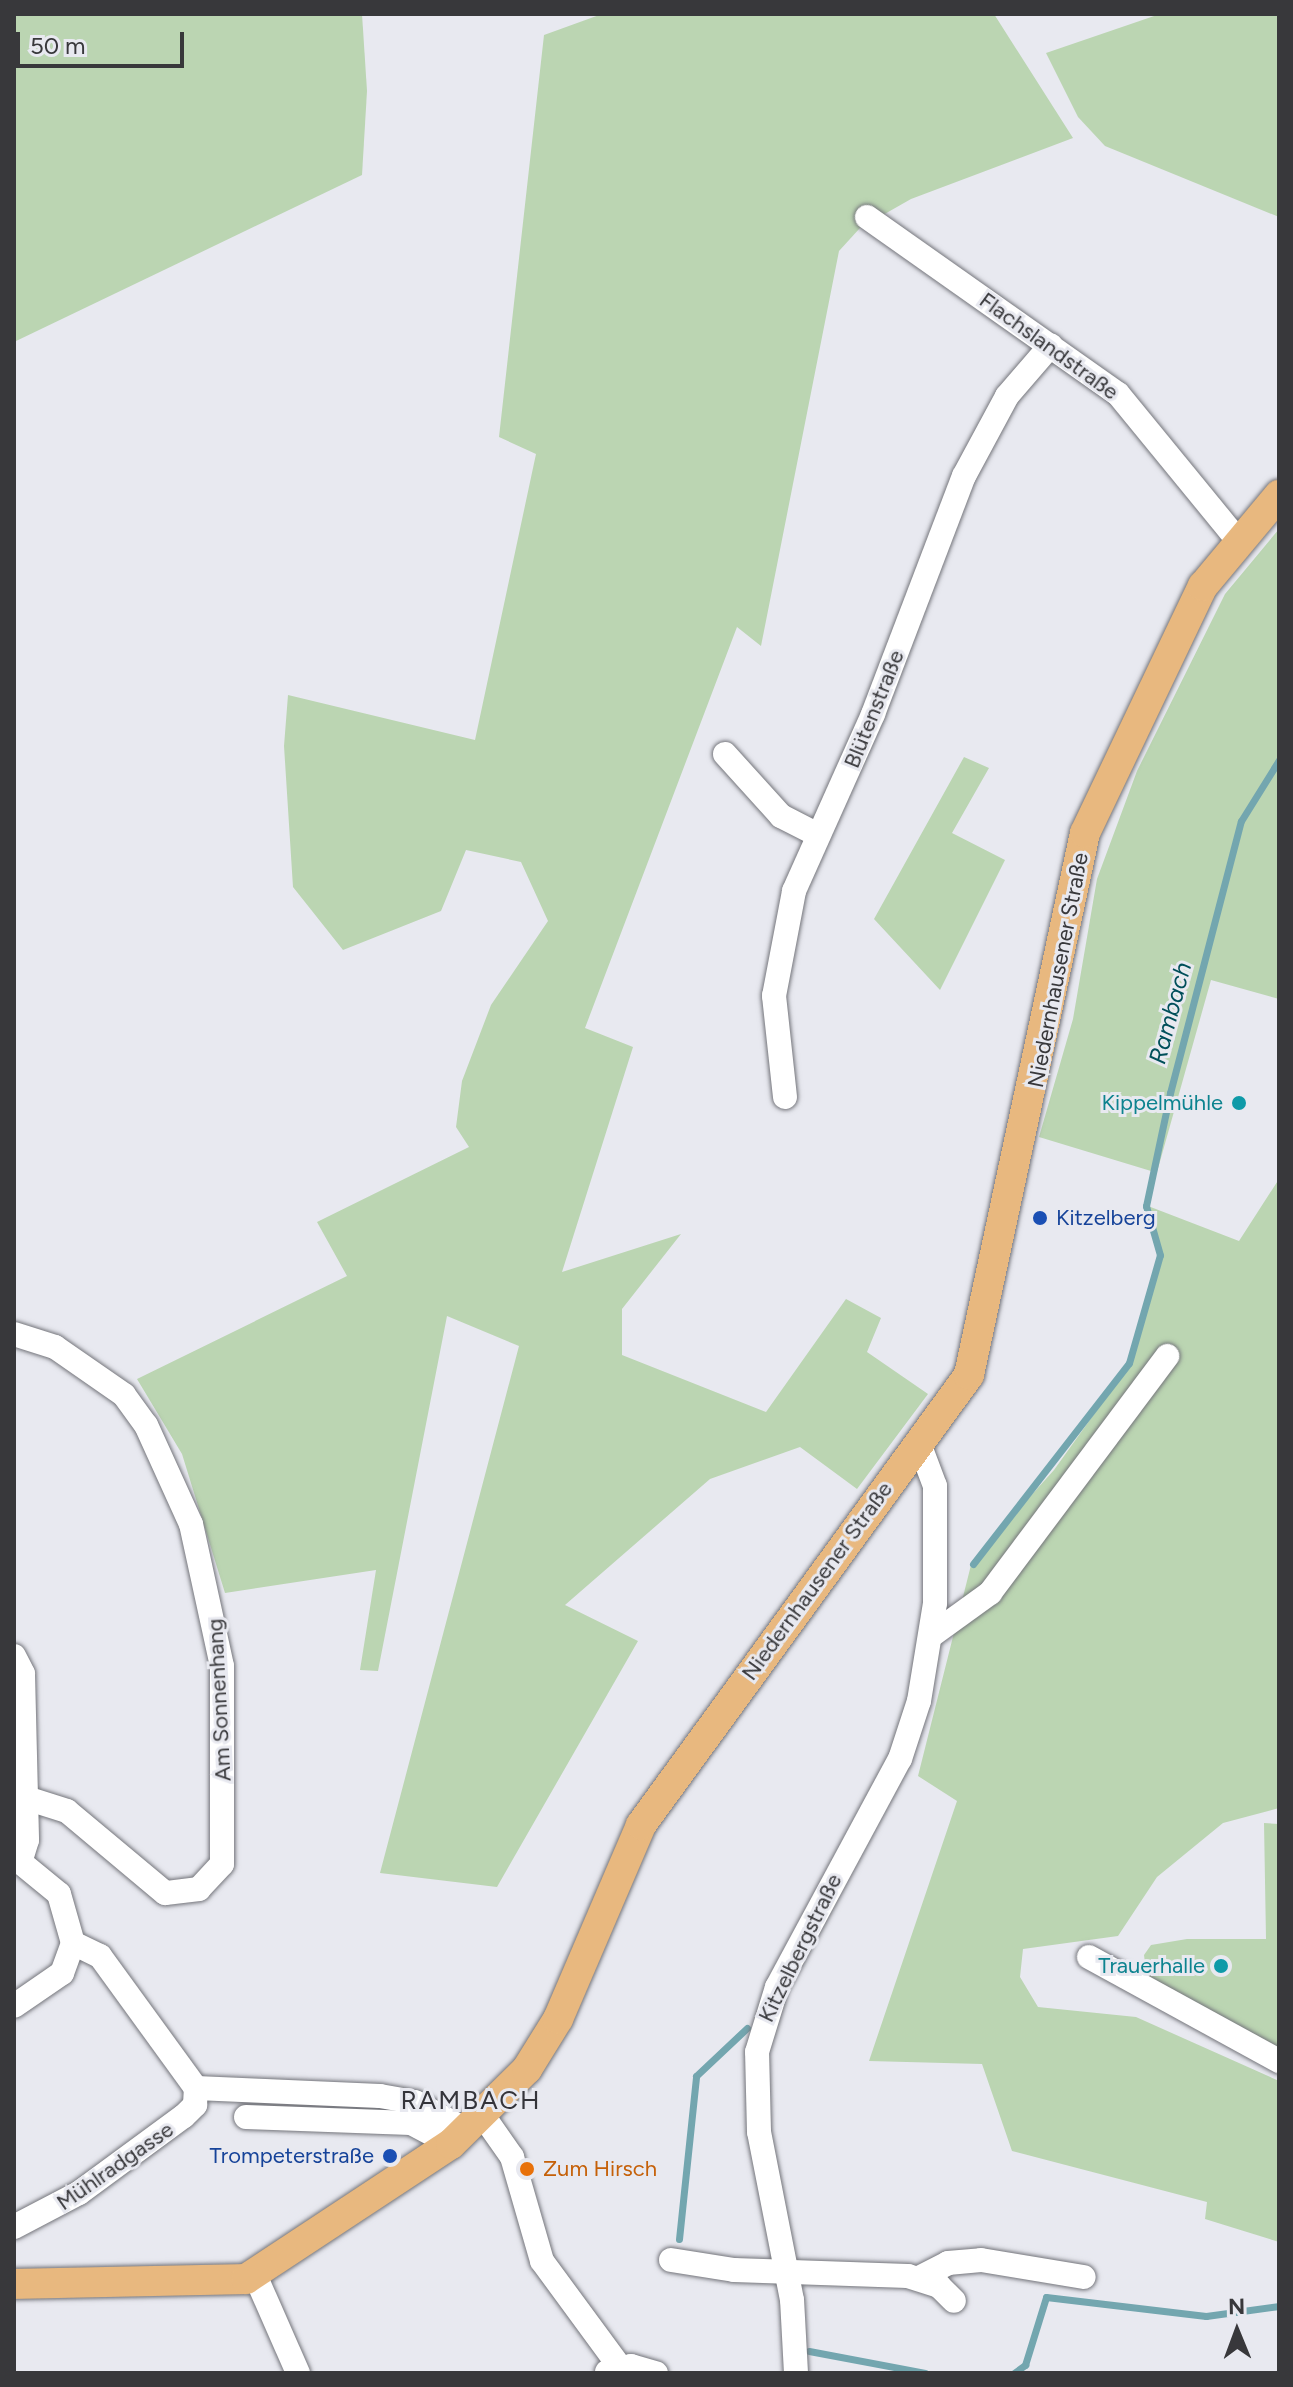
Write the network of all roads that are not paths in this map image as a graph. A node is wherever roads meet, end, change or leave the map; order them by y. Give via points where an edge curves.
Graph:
1 (867, 217) dead end
2 (1051, 345) junction
3 (1279, 495) edge
4 (1236, 538) junction
5 (725, 754) dead end
6 (818, 835) junction
7 (785, 1097) dead end
8 (14, 1334) edge
9 (1167, 1356) dead end
10 (920, 1446) junction
11 (932, 1635) junction
12 (14, 1656) edge
13 (26, 1798) junction
14 (18, 1858) edge
15 (73, 1943) junction
16 (1089, 1957) dead end
17 (14, 2006) edge
18 (1279, 2061) edge
19 (196, 2088) junction
20 (246, 2117) dead end
21 (468, 2131) junction
22 (14, 2227) edge
23 (671, 2260) dead end
24 (787, 2271) junction
25 (255, 2275) junction
26 (1084, 2277) dead end
27 (919, 2278) junction
28 (14, 2284) edge
29 (954, 2301) dead end
30 (612, 2370) edge
31 (298, 2373) edge
32 (656, 2373) edge
33 (796, 2373) edge

1 - 2 street, Flachslandstraße
2 - 4 street, Flachslandstraße via 1139,415
2 - 6 street, Blütenstraße via 1007,396 964,476 873,714
3 - 4 main road, Niedernhausener Straße
4 - 10 main road, Niedernhausener Straße via 1145,697 1085,833 974,1362
5 - 6 street via 781,816
6 - 7 street, Blütenstraße via 794,891 778,961 774,1032
8 - 13 street, Am Sonnenhang via 55,1347 124,1395 146,1425 191,1524 222,1666 222,1864 199,1889 165,1893 67,1811
9 - 11 street via 990,1593
10 - 11 street, Kitzelbergstraße via 935,1486
10 - 21 main road, Niedernhausener Straße via 861,1515 641,1825 546,2043
11 - 24 street, Kitzelbergstraße via 900,1759 827,1887 760,2033 759,2132
12 - 13 street via 23,1674
13 - 14 street
14 - 15 street via 59,1894
15 - 17 street via 62,1973
15 - 19 street via 100,1956
16 - 18 street
19 - 21 street via 380,2096 415,2102
19 - 22 street, Mühlradgasse via 195,2105 184,2116 79,2193
20 - 21 street via 411,2123
21 - 25 main road, Niedernhausener Straße
21 - 30 street via 512,2157 542,2261
23 - 24 street
24 - 27 street
24 - 33 street, Kitzelbergstraße
25 - 28 main road, Niedernhausener Straße via 203,2285
25 - 31 street
26 - 27 street via 981,2260 948,2263
27 - 29 street
30 - 32 street

